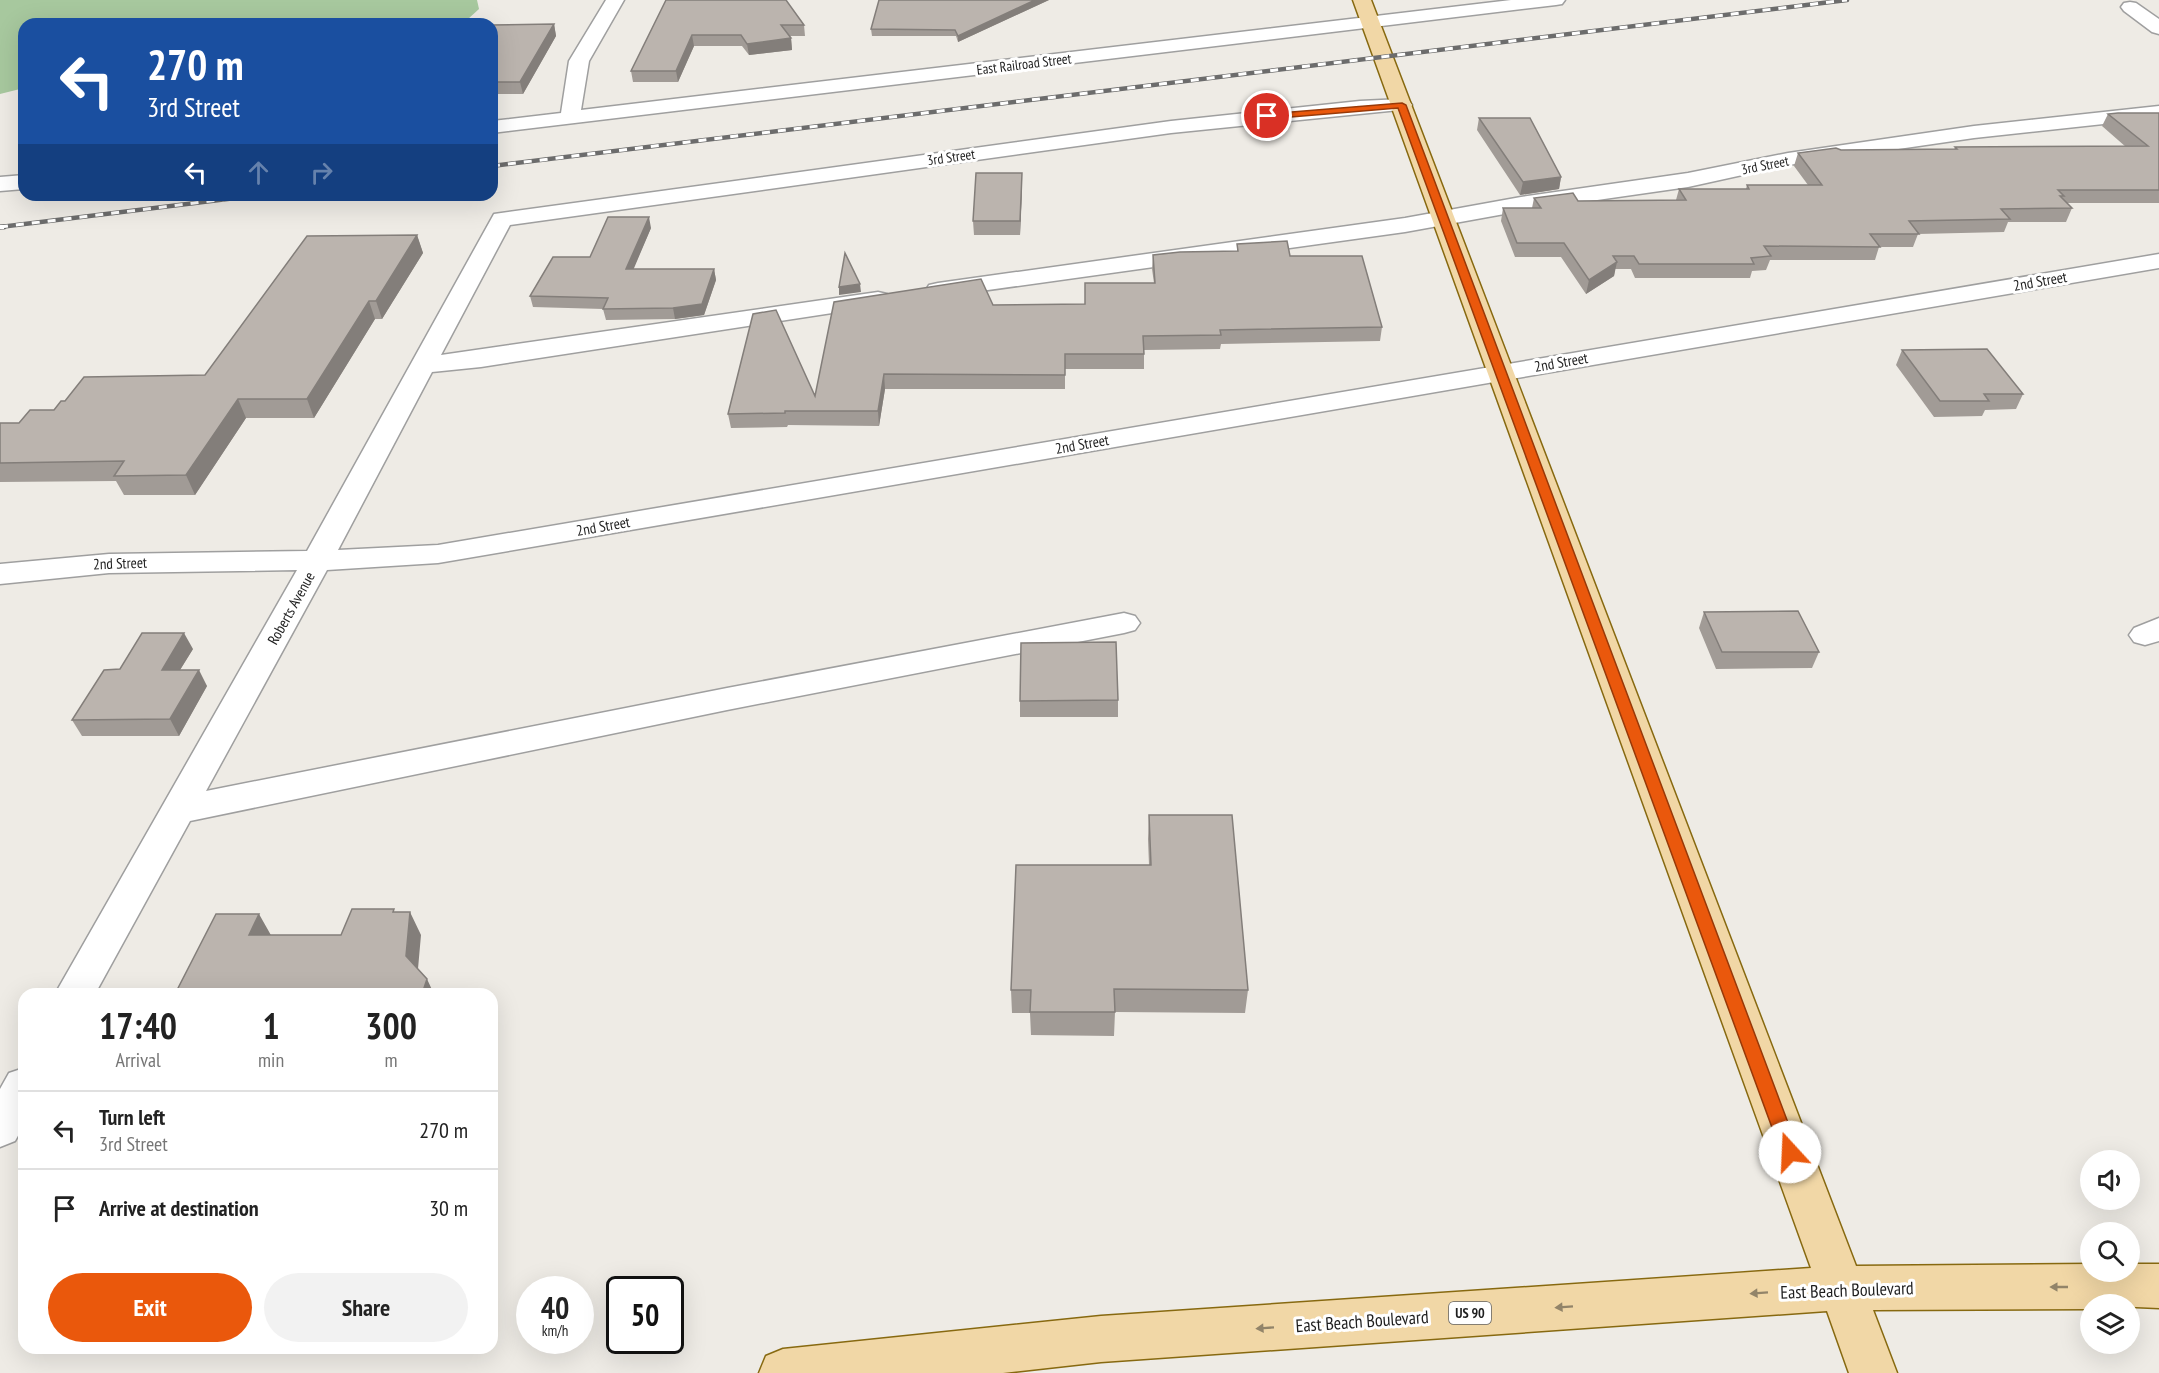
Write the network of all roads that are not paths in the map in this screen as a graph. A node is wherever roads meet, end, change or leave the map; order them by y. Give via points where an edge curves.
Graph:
1 (615, 0) edge
2 (1556, 0) edge
3 (2130, 7) dead end
4 (1366, 11) edge
5 (2159, 28) edge
6 (1402, 105) junction
7 (2159, 112) edge
8 (570, 117) junction
9 (498, 126) edge
10 (18, 182) edge
11 (0, 184) edge
12 (1443, 218) junction
13 (502, 219) joint
14 (2159, 261) edge
15 (422, 365) junction
16 (1500, 372) junction
17 (317, 561) junction
18 (0, 574) edge
19 (1124, 623) dead end
20 (179, 810) junction
21 (78, 988) edge
22 (18, 1096) edge
23 (0, 1128) edge
24 (2159, 1286) edge
25 (1841, 1288) junction
26 (783, 1373) edge
27 (1873, 1373) edge

1 - 8 street via 579,61
2 - 4 street, East Railroad Street
3 - 5 street
4 - 6 main road
4 - 8 street, East Railroad Street
6 - 12 main road
6 - 13 street, 3rd Street via 1171,127
7 - 12 street, 3rd Street via 1974,132 1823,154 1688,180
8 - 9 street, East Railroad Street
10 - 11 street
12 - 15 street, 3rd Street
12 - 16 main road
13 - 15 street, Roberts Avenue
14 - 16 street, 2nd Street
15 - 17 street, Roberts Avenue
16 - 17 street, 2nd Street via 491,546 386,559
16 - 25 main road
17 - 18 street, 2nd Street via 120,562
17 - 20 street, Roberts Avenue
19 - 20 street
20 - 21 street, Roberts Avenue
22 - 23 street
24 -> 25 main road, East Beach Boulevard / US 90
25 -> 26 main road, East Beach Boulevard / US 90 via 1101,1339
25 - 27 main road

